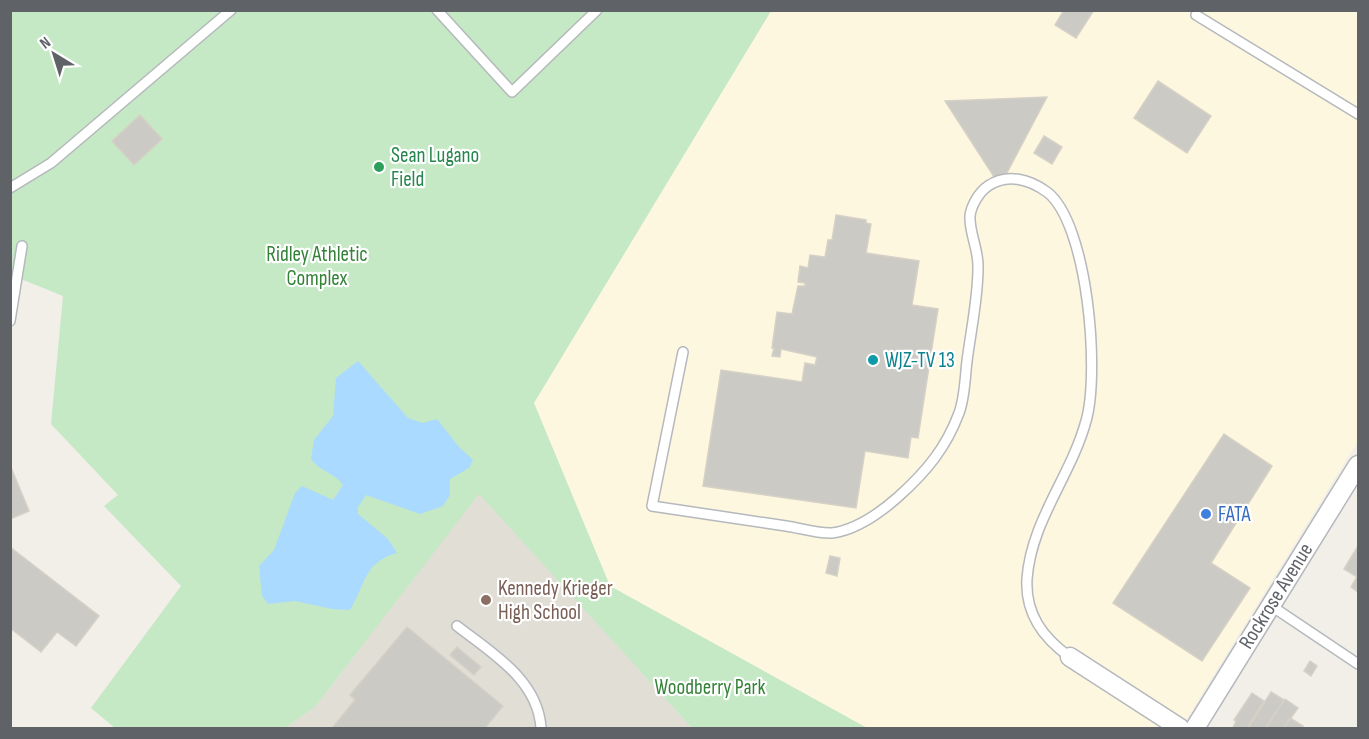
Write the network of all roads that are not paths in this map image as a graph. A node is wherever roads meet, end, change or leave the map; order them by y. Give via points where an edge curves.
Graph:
1 (231, 10) edge
2 (437, 10) edge
3 (597, 10) edge
4 (1196, 15) dead end
5 (1359, 114) edge
6 (10, 188) edge
7 (22, 246) dead end
8 (13, 294) edge
9 (10, 321) edge
10 (683, 352) dead end
11 (1356, 475) edge
12 (1270, 605) junction
13 (457, 626) dead end
14 (1070, 657) joint
15 (1359, 664) edge
16 (541, 729) edge
17 (1180, 729) edge
18 (1195, 729) edge

1 - 6 lane via 51,163
2 - 3 lane via 512,92
4 - 5 lane
7 - 8 lane
8 - 9 lane
10 - 14 lane via 652,506 832,533 861,522 884,509 935,462 961,410 978,269 970,215 976,200 984,188 999,180 1017,178 1039,186 1054,198 1067,217 1082,273 1091,341 1091,401 1077,447 1038,529 1027,580 1032,616 1052,645
11 - 12 street, Rockrose Avenue
12 - 15 lane
12 - 18 street, Rockrose Avenue
13 - 16 lane via 522,681 537,704
14 - 17 street

